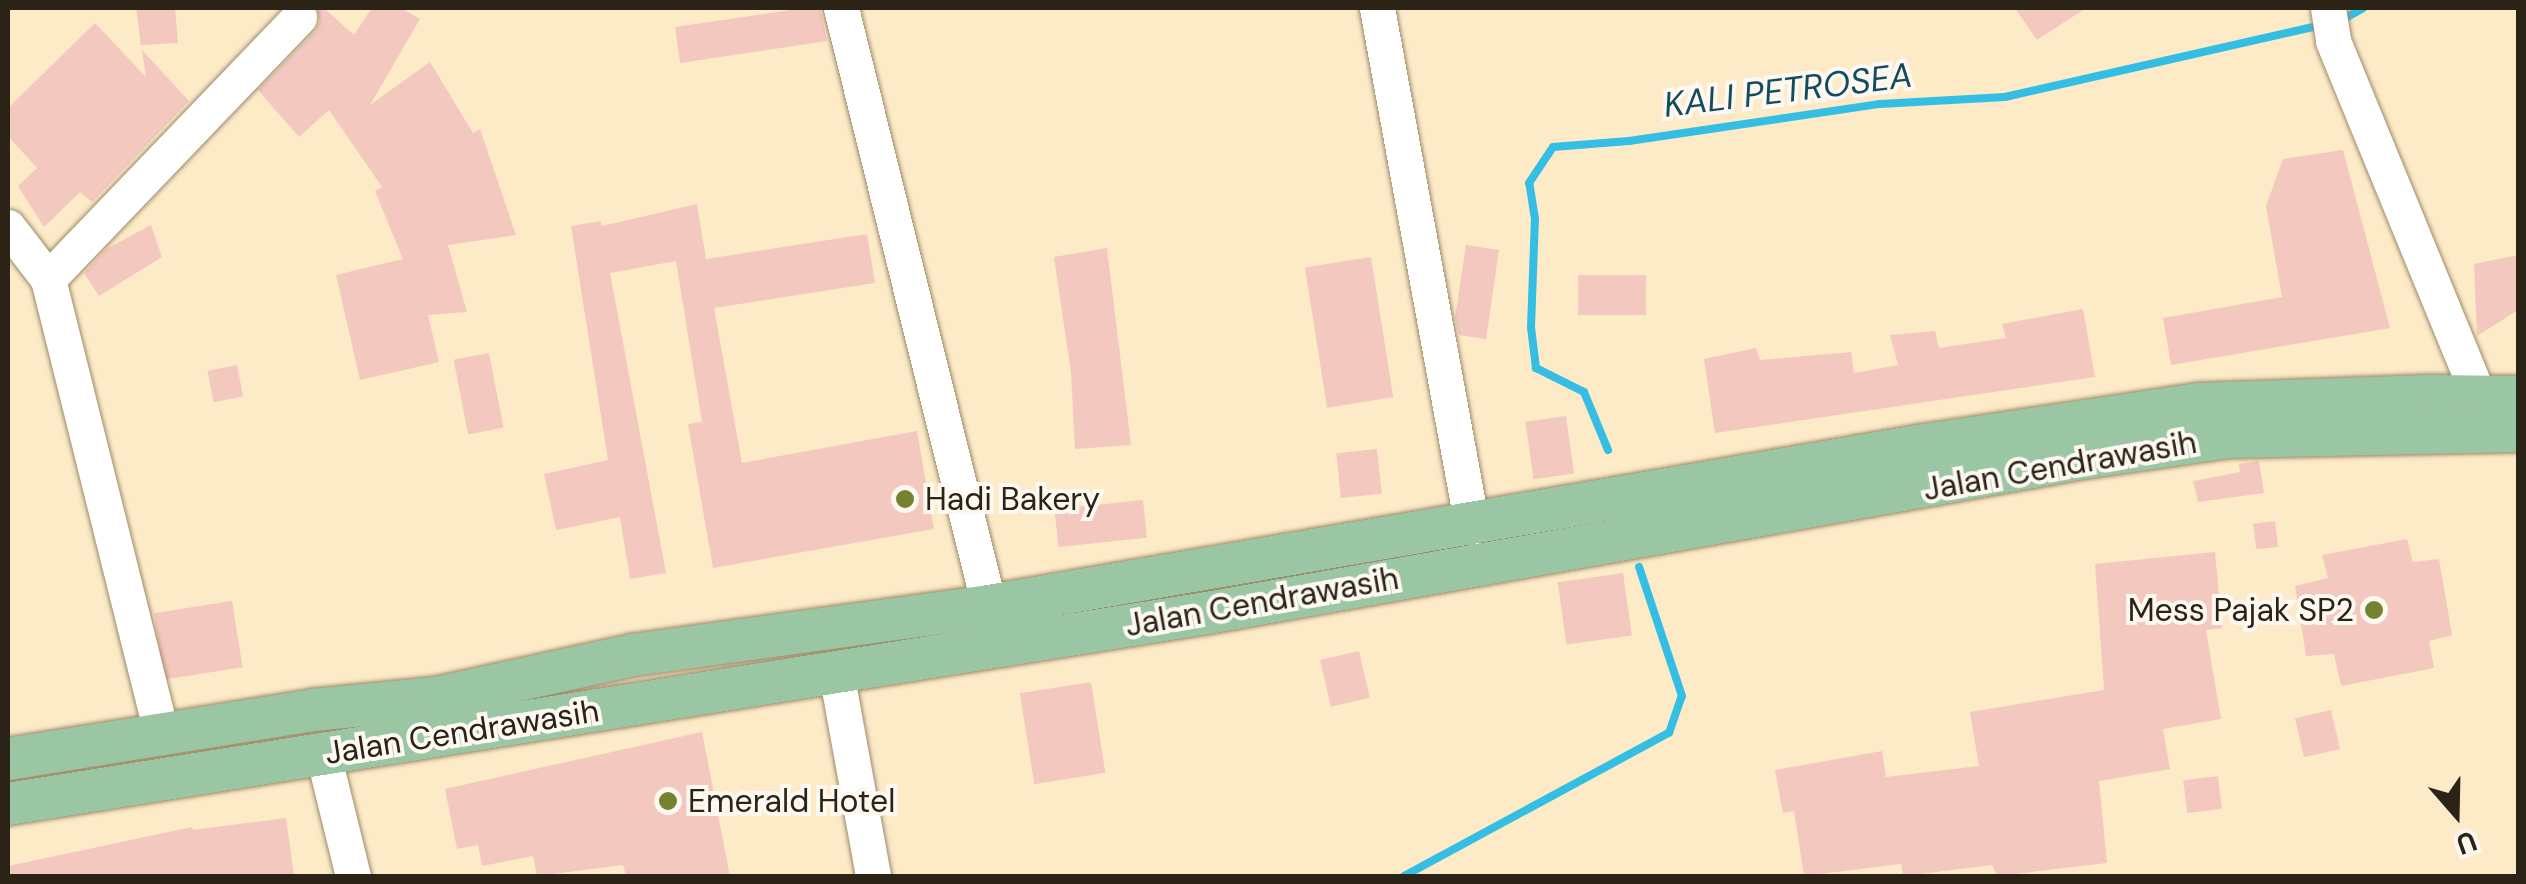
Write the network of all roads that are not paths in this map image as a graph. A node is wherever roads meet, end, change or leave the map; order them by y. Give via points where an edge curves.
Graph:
1 (841, 8) edge
2 (1377, 8) edge
3 (279, 20) edge
4 (2331, 24) edge
5 (8, 227) edge
6 (48, 279) junction
7 (2499, 397) edge
8 (2518, 431) edge
9 (1472, 526) junction
10 (990, 606) junction
11 (836, 672) junction
12 (162, 734) junction
13 (324, 754) junction
14 (8, 759) edge
15 (8, 804) edge
16 (354, 876) edge
17 (873, 876) edge

1 - 10 street
2 - 9 street
3 - 6 street
4 - 7 street
5 - 6 street
6 - 12 street
7 - 9 main road, Jalan Cendrawasih via 2199,404 1918,446
8 - 11 main road, Jalan Cendrawasih via 2228,437
9 - 10 main road, Jalan Cendrawasih
10 - 12 main road, Jalan Cendrawasih via 633,655 436,698
11 - 13 main road, Jalan Cendrawasih
11 - 17 street
12 - 14 main road, Jalan Cendrawasih
13 - 15 main road, Jalan Cendrawasih
13 - 16 street

